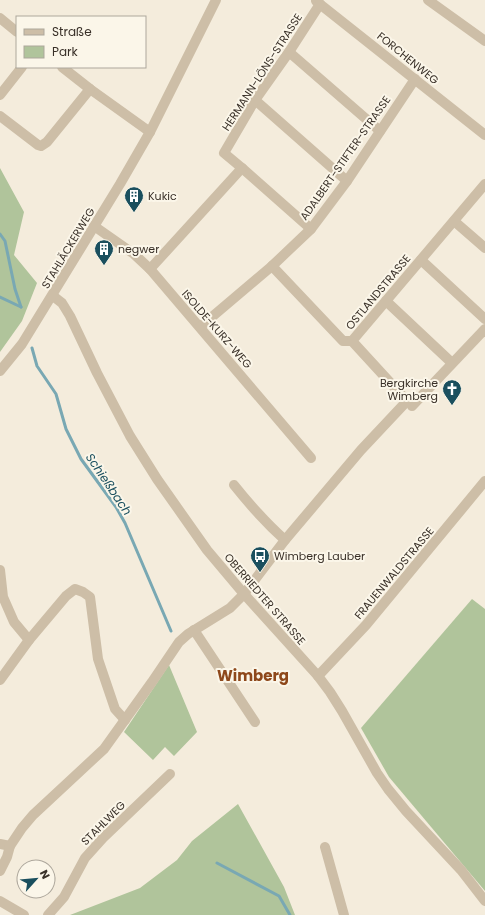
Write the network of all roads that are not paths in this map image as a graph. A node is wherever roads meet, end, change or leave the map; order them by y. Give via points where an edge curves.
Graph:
1 (216, 0) edge
2 (428, 0) edge
3 (317, 2) edge
4 (0, 18) edge
5 (16, 31) edge
6 (485, 41) edge
7 (290, 52) junction
8 (21, 68) edge
9 (63, 68) edge
10 (415, 79) junction
11 (90, 89) junction
12 (0, 94) edge
13 (255, 100) junction
14 (0, 116) edge
15 (380, 131) junction
16 (150, 132) junction
17 (485, 135) edge
18 (242, 168) junction
19 (347, 181) junction
20 (485, 184) edge
21 (454, 221) junction
22 (94, 226) junction
23 (311, 229) junction
24 (485, 248) edge
25 (421, 260) junction
26 (272, 266) junction
27 (150, 269) junction
28 (53, 296) junction
29 (386, 301) junction
30 (485, 319) edge
31 (200, 327) junction
32 (485, 329) edge
33 (352, 341) junction
34 (452, 363) junction
35 (0, 371) edge
36 (412, 406) dead end
37 (311, 458) dead end
38 (485, 482) edge
39 (234, 485) dead end
40 (285, 540) junction
41 (0, 570) edge
42 (244, 594) junction
43 (194, 630) junction
44 (29, 640) junction
45 (318, 676) junction
46 (0, 680) edge
47 (125, 720) junction
48 (255, 722) dead end
49 (170, 774) dead end
50 (5, 845) edge
51 (325, 847) dead end
52 (0, 871) edge
53 (0, 901) edge
54 (485, 901) edge
55 (24, 915) edge
56 (48, 915) edge
57 (344, 915) edge

1 - 16 street, STAHLÄCKERWEG
2 - 6 street
3 - 7 street, HERMANN-LÖNS-STRASSE
3 - 10 street, FORCHENWEG
4 - 5 street
7 - 13 street, HERMANN-LÖNS-STRASSE
7 - 15 street
8 - 12 street
9 - 11 street
10 - 15 street, ADALBERT-STIFTER-STRASSE
10 - 17 street, FORCHENWEG
11 - 14 street via 41,146
11 - 16 street
13 - 18 street, HERMANN-LÖNS-STRASSE via 223,155
13 - 19 street
15 - 19 street, ADALBERT-STIFTER-STRASSE
16 - 22 street, STAHLÄCKERWEG
18 - 23 street, HERMANN-LÖNS-STRASSE
18 - 27 street
19 - 23 street, ADALBERT-STIFTER-STRASSE
20 - 21 street, OSTLANDSTRASSE
21 - 24 street
21 - 25 street, OSTLANDSTRASSE
22 - 27 street, ISOLDE-KURZ-WEG via 134,254
22 - 28 street, STAHLÄCKERWEG
23 - 26 street, ADALBERT-STIFTER-STRASSE
25 - 29 street, OSTLANDSTRASSE
25 - 30 street
26 - 31 street, ADALBERT-STIFTER-STRASSE
26 - 33 street via 343,341
27 - 31 street, ISOLDE-KURZ-WEG
28 - 35 street, STAHLÄCKERWEG via 22,344
28 - 42 street, OBERRIEDTER STRASSE via 62,302 70,316 130,436 157,479 207,550
29 - 33 street, OSTLANDSTRASSE
29 - 34 street
31 - 37 street, ISOLDE-KURZ-WEG
32 - 34 street
33 - 40 street, OSTLANDSTRASSE via 407,401 361,450
34 - 36 street
38 - 45 street, FRAUENWALDSTRASSE via 366,625
39 - 40 street via 265,522
40 - 42 street, OSTLANDSTRASSE
41 - 44 street via 3,598 14,622
42 - 43 street, OSTLANDSTRASSE via 230,608
42 - 45 street, OBERRIEDTER STRASSE
43 - 47 street, OSTLANDSTRASSE via 179,642
43 - 48 street
44 - 46 street
44 - 47 street via 75,589 90,597 98,659 115,709
45 - 54 street, OBERRIEDTER STRASSE via 388,789 461,870
47 - 50 street, OSTLANDSTRASSE via 104,749 33,815
49 - 56 street, STAHLWEG via 85,858 64,897
50 - 52 street, OSTLANDSTRASSE via 7,857
51 - 57 street
53 - 55 street

